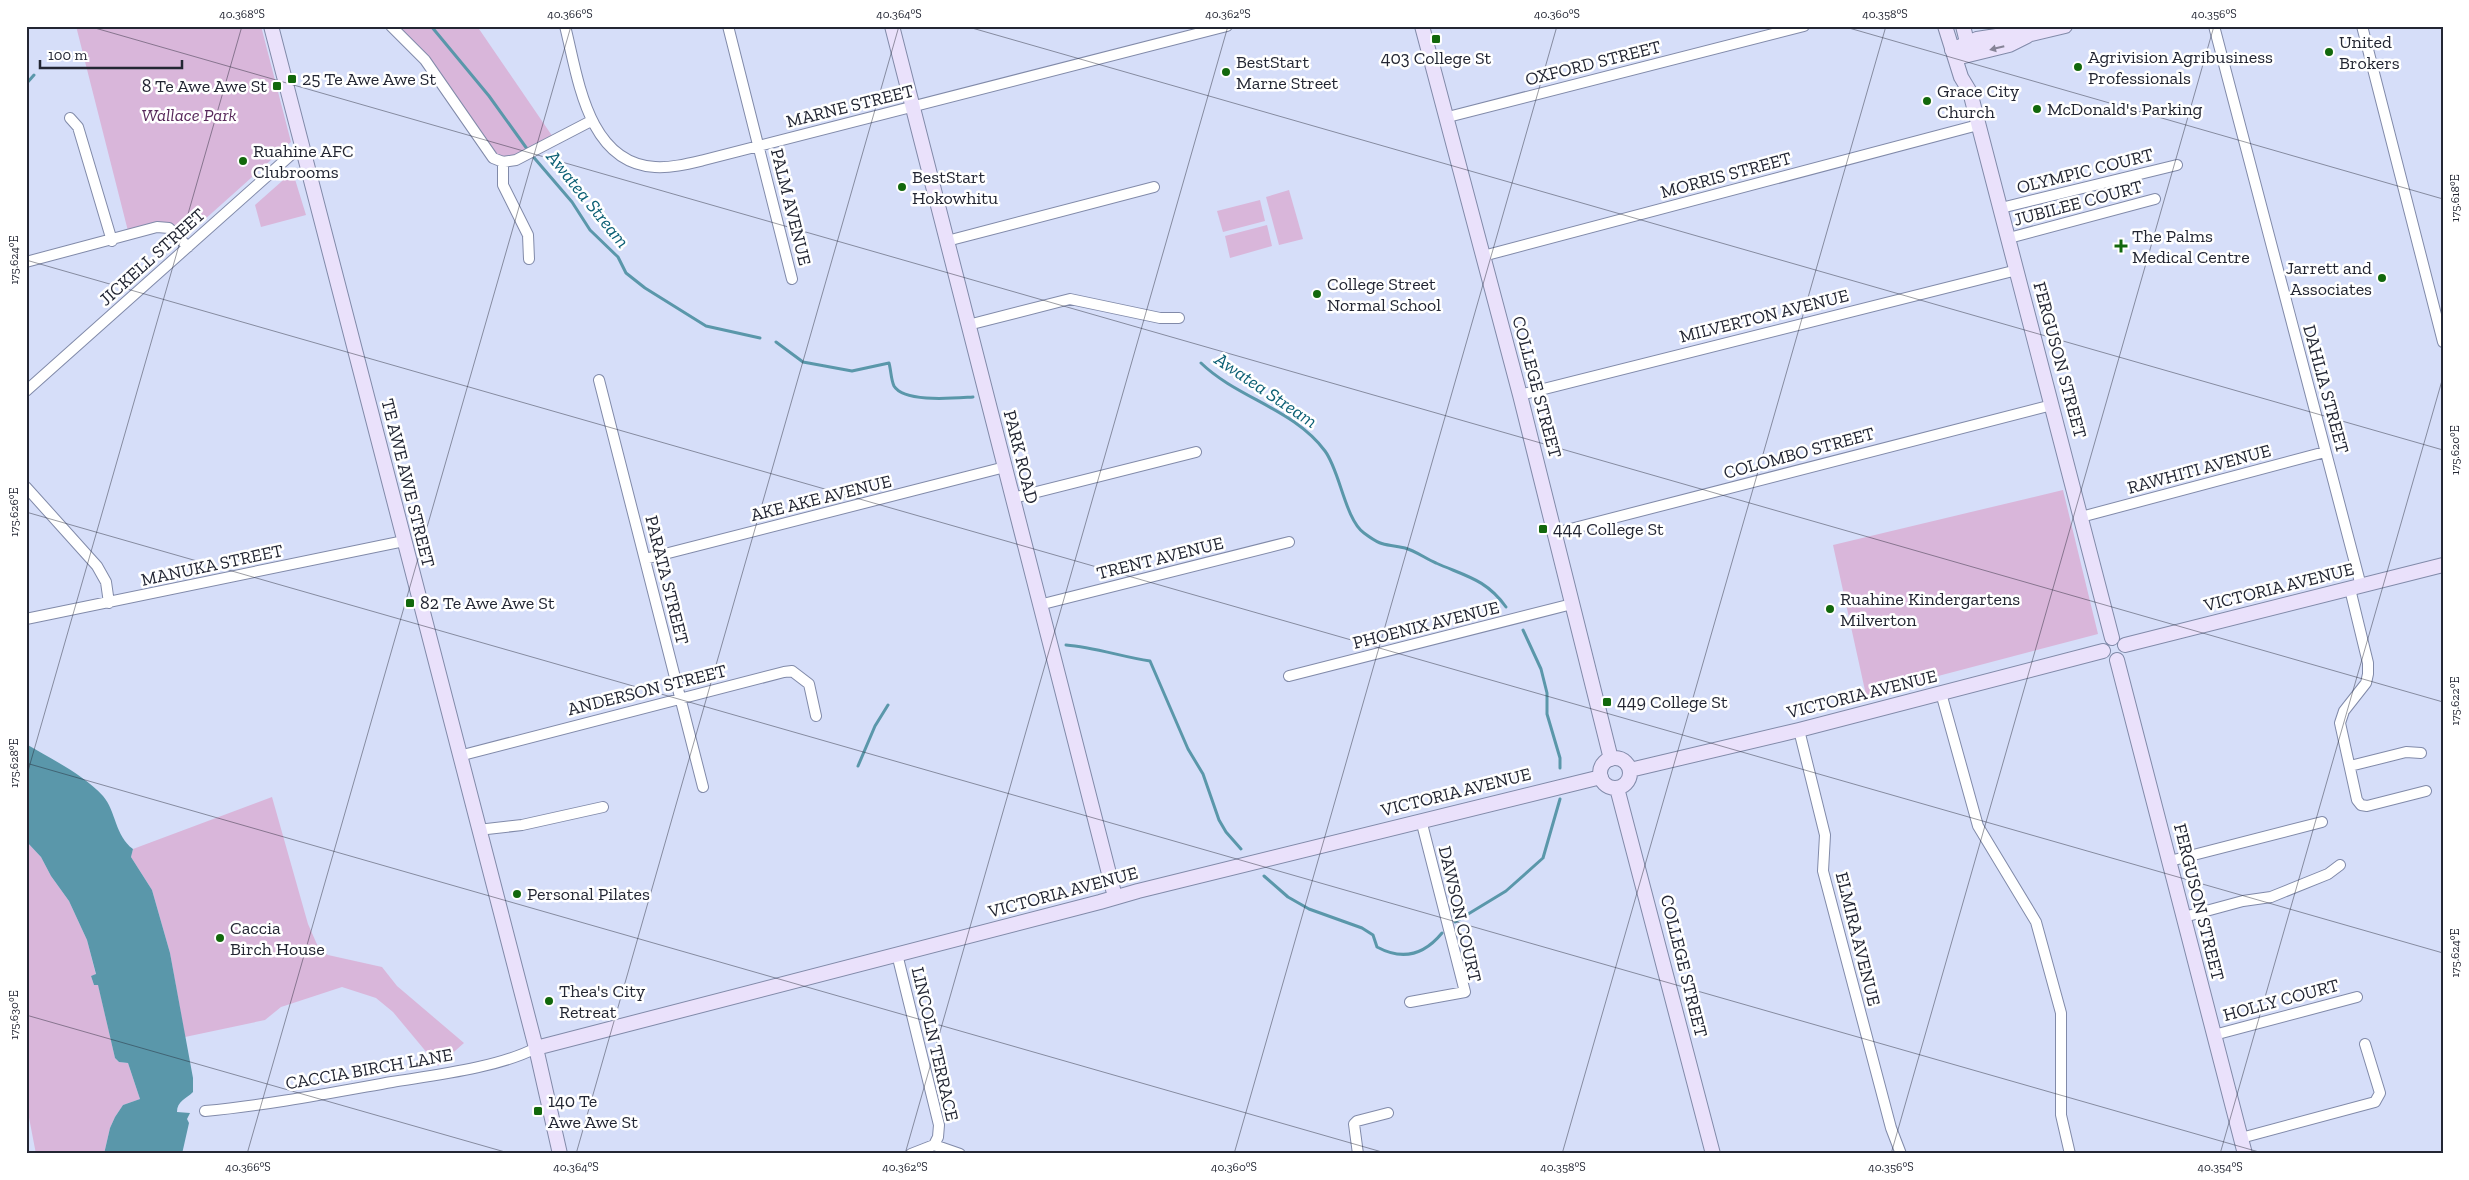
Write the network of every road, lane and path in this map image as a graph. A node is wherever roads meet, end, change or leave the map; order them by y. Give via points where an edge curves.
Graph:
1 (271, 26) edge
2 (391, 26) edge
3 (565, 26) edge
4 (728, 26) edge
5 (892, 26) edge
6 (1228, 26) edge
7 (1422, 26) edge
8 (1804, 26) edge
9 (1946, 26) edge
10 (1962, 26) edge
11 (2065, 26) edge
12 (2214, 26) edge
13 (2362, 26) edge
14 (1961, 49) junction
15 (912, 107) junction
16 (1448, 117) junction
17 (70, 118) dead end
18 (591, 121) junction
19 (1978, 125) junction
20 (759, 146) junction
21 (302, 151) junction
22 (503, 162) junction
23 (2177, 165) dead end
24 (1154, 187) dead end
25 (2155, 199) dead end
26 (2001, 208) junction
27 (2009, 238) junction
28 (112, 241) junction
29 (947, 241) junction
30 (188, 247) junction
31 (1483, 256) junction
32 (529, 259) dead end
33 (26, 262) edge
34 (2017, 270) junction
35 (792, 279) dead end
36 (1179, 318) dead end
37 (968, 324) junction
38 (2443, 342) edge
39 (599, 380) dead end
40 (26, 391) edge
41 (1520, 395) junction
42 (2052, 405) junction
43 (1196, 452) dead end
44 (2325, 452) junction
45 (1005, 467) junction
46 (26, 487) edge
47 (1013, 498) junction
48 (2081, 517) junction
49 (1555, 533) junction
50 (404, 541) junction
51 (1289, 542) dead end
52 (645, 559) junction
53 (2443, 564) edge
54 (2355, 587) junction
55 (109, 603) junction
56 (1572, 604) junction
57 (1039, 605) junction
58 (26, 619) edge
59 (2112, 638) junction
60 (2125, 645) junction
61 (2103, 651) junction
62 (2117, 660) junction
63 (1289, 676) dead end
64 (1941, 693) junction
65 (680, 699) junction
66 (816, 716) dead end
67 (1800, 730) junction
68 (2421, 753) dead end
69 (459, 756) junction
70 (1611, 759) junction
71 (2350, 766) junction
72 (1630, 770) junction
73 (1601, 777) junction
74 (702, 787) dead end
75 (1617, 788) junction
76 (2426, 791) dead end
77 (603, 807) dead end
78 (1421, 820) junction
79 (2322, 822) dead end
80 (478, 830) junction
81 (2170, 861) junction
82 (2340, 865) dead end
83 (1115, 897) junction
84 (2184, 917) junction
85 (897, 954) junction
86 (2357, 996) dead end
87 (1410, 1002) dead end
88 (2214, 1035) junction
89 (2366, 1044) dead end
90 (536, 1048) junction
91 (205, 1111) dead end
92 (1388, 1113) dead end
93 (2241, 1138) junction
94 (934, 1145) junction
95 (560, 1154) edge
96 (911, 1154) edge
97 (960, 1154) edge
98 (1358, 1154) edge
99 (1712, 1154) edge
100 (1901, 1154) edge
101 (2070, 1154) edge
102 (2245, 1154) edge

1 - 21 street, TE AWE AWE STREET
2 - 22 street via 425,60 493,158
3 - 18 street, MARNE STREET
4 - 20 street, PALM AVENUE
5 - 15 street, PARK ROAD
6 - 15 street, MARNE STREET
7 - 16 street, COLLEGE STREET
8 - 16 street, OXFORD STREET
9 - 14 street, FERGUSON STREET
10 - 14 street, FERGUSON STREET
11 - 14 street via 2027,35 2009,45
12 - 44 street, DAHLIA STREET
13 - 38 street
14 - 19 street, FERGUSON STREET via 1961,77 1970,92
15 - 20 street, MARNE STREET
15 - 29 street, PARK ROAD
16 - 31 street, COLLEGE STREET
17 - 28 street via 78,128
18 - 20 street, MARNE STREET via 601,138 615,150 633,161 653,167 679,166
18 - 22 street via 516,160
19 - 26 street, FERGUSON STREET
19 - 31 street, MORRIS STREET
20 - 35 street, PALM AVENUE
21 - 30 street, JICKELL STREET via 293,153
21 - 50 street, TE AWE AWE STREET
22 - 32 street via 503,185 528,235
23 - 26 street, OLYMPIC COURT
24 - 29 street
25 - 27 street, JUBILEE COURT
26 - 27 street, FERGUSON STREET
27 - 34 street, FERGUSON STREET
28 - 30 street via 164,226
28 - 33 street
29 - 37 street, PARK ROAD
30 - 40 street, JICKELL STREET
31 - 41 street, COLLEGE STREET
34 - 41 street, MILVERTON AVENUE
34 - 42 street, FERGUSON STREET
36 - 37 street via 1160,318 1070,299
37 - 45 street, PARK ROAD
39 - 52 street, PARATA STREET
41 - 49 street, COLLEGE STREET
42 - 48 street, FERGUSON STREET
42 - 49 street, COLOMBO STREET
43 - 47 street
44 - 48 street, RAWHITI AVENUE
44 - 54 street, DAHLIA STREET
45 - 47 street, PARK ROAD
45 - 52 street, AKE AKE AVENUE
46 - 55 street via 97,566 106,582
47 - 57 street, PARK ROAD
48 - 59 street, FERGUSON STREET
49 - 56 street, COLLEGE STREET
50 - 55 street, MANUKA STREET
50 - 69 street, TE AWE AWE STREET
51 - 57 street, TRENT AVENUE
52 - 65 street, PARATA STREET
53 - 54 street, VICTORIA AVENUE
54 - 60 street, VICTORIA AVENUE
54 - 71 street, DAHLIA STREET via 2368,663 2366,683 2351,699 2340,723
55 - 58 street, MANUKA STREET
56 - 63 street, PHOENIX AVENUE
56 - 70 street, COLLEGE STREET
57 - 83 street, PARK ROAD
59 - 60 street via 2120,639
59 - 61 street via 2105,643
60 - 62 street via 2125,653
61 - 62 street via 2107,657
61 - 64 street, VICTORIA AVENUE
62 - 81 street, FERGUSON STREET
64 - 67 street, VICTORIA AVENUE
64 - 101 street via 1978,826 2036,922 2061,1013 2061,1115
65 - 66 street, ANDERSON STREET via 792,671 809,684
65 - 69 street, ANDERSON STREET
65 - 74 street, PARATA STREET
67 - 72 street, VICTORIA AVENUE
67 - 100 street, ELMIRA AVENUE via 1825,835 1823,870 1891,1128
68 - 71 street via 2406,752
69 - 80 street, TE AWE AWE STREET
70 - 72 street via 1621,760
70 - 73 street via 1602,767
71 - 76 street, DAHLIA STREET via 2361,805
72 - 75 street via 1628,781
73 - 75 street via 1607,785
73 - 78 street, VICTORIA AVENUE
75 - 99 street, COLLEGE STREET
77 - 80 street via 522,825
78 - 83 street, VICTORIA AVENUE
78 - 87 street, DAWSON COURT via 1465,992
79 - 81 street
80 - 90 street, TE AWE AWE STREET
81 - 84 street, FERGUSON STREET
82 - 84 street via 2328,874 2271,897 2242,901
83 - 85 street, VICTORIA AVENUE
84 - 88 street, FERGUSON STREET
85 - 90 street, VICTORIA AVENUE
85 - 94 street, LINCOLN TERRACE via 938,1117 938,1137
86 - 88 street, HOLLY COURT
88 - 93 street, FERGUSON STREET
89 - 93 street via 2380,1093 2375,1102
90 - 91 street, CACCIA BIRCH LANE via 462,1070
90 - 95 street, TE AWE AWE STREET
92 - 98 street via 1354,1124
93 - 102 street, FERGUSON STREET
94 - 96 street, LINCOLN TERRACE
94 - 97 street

